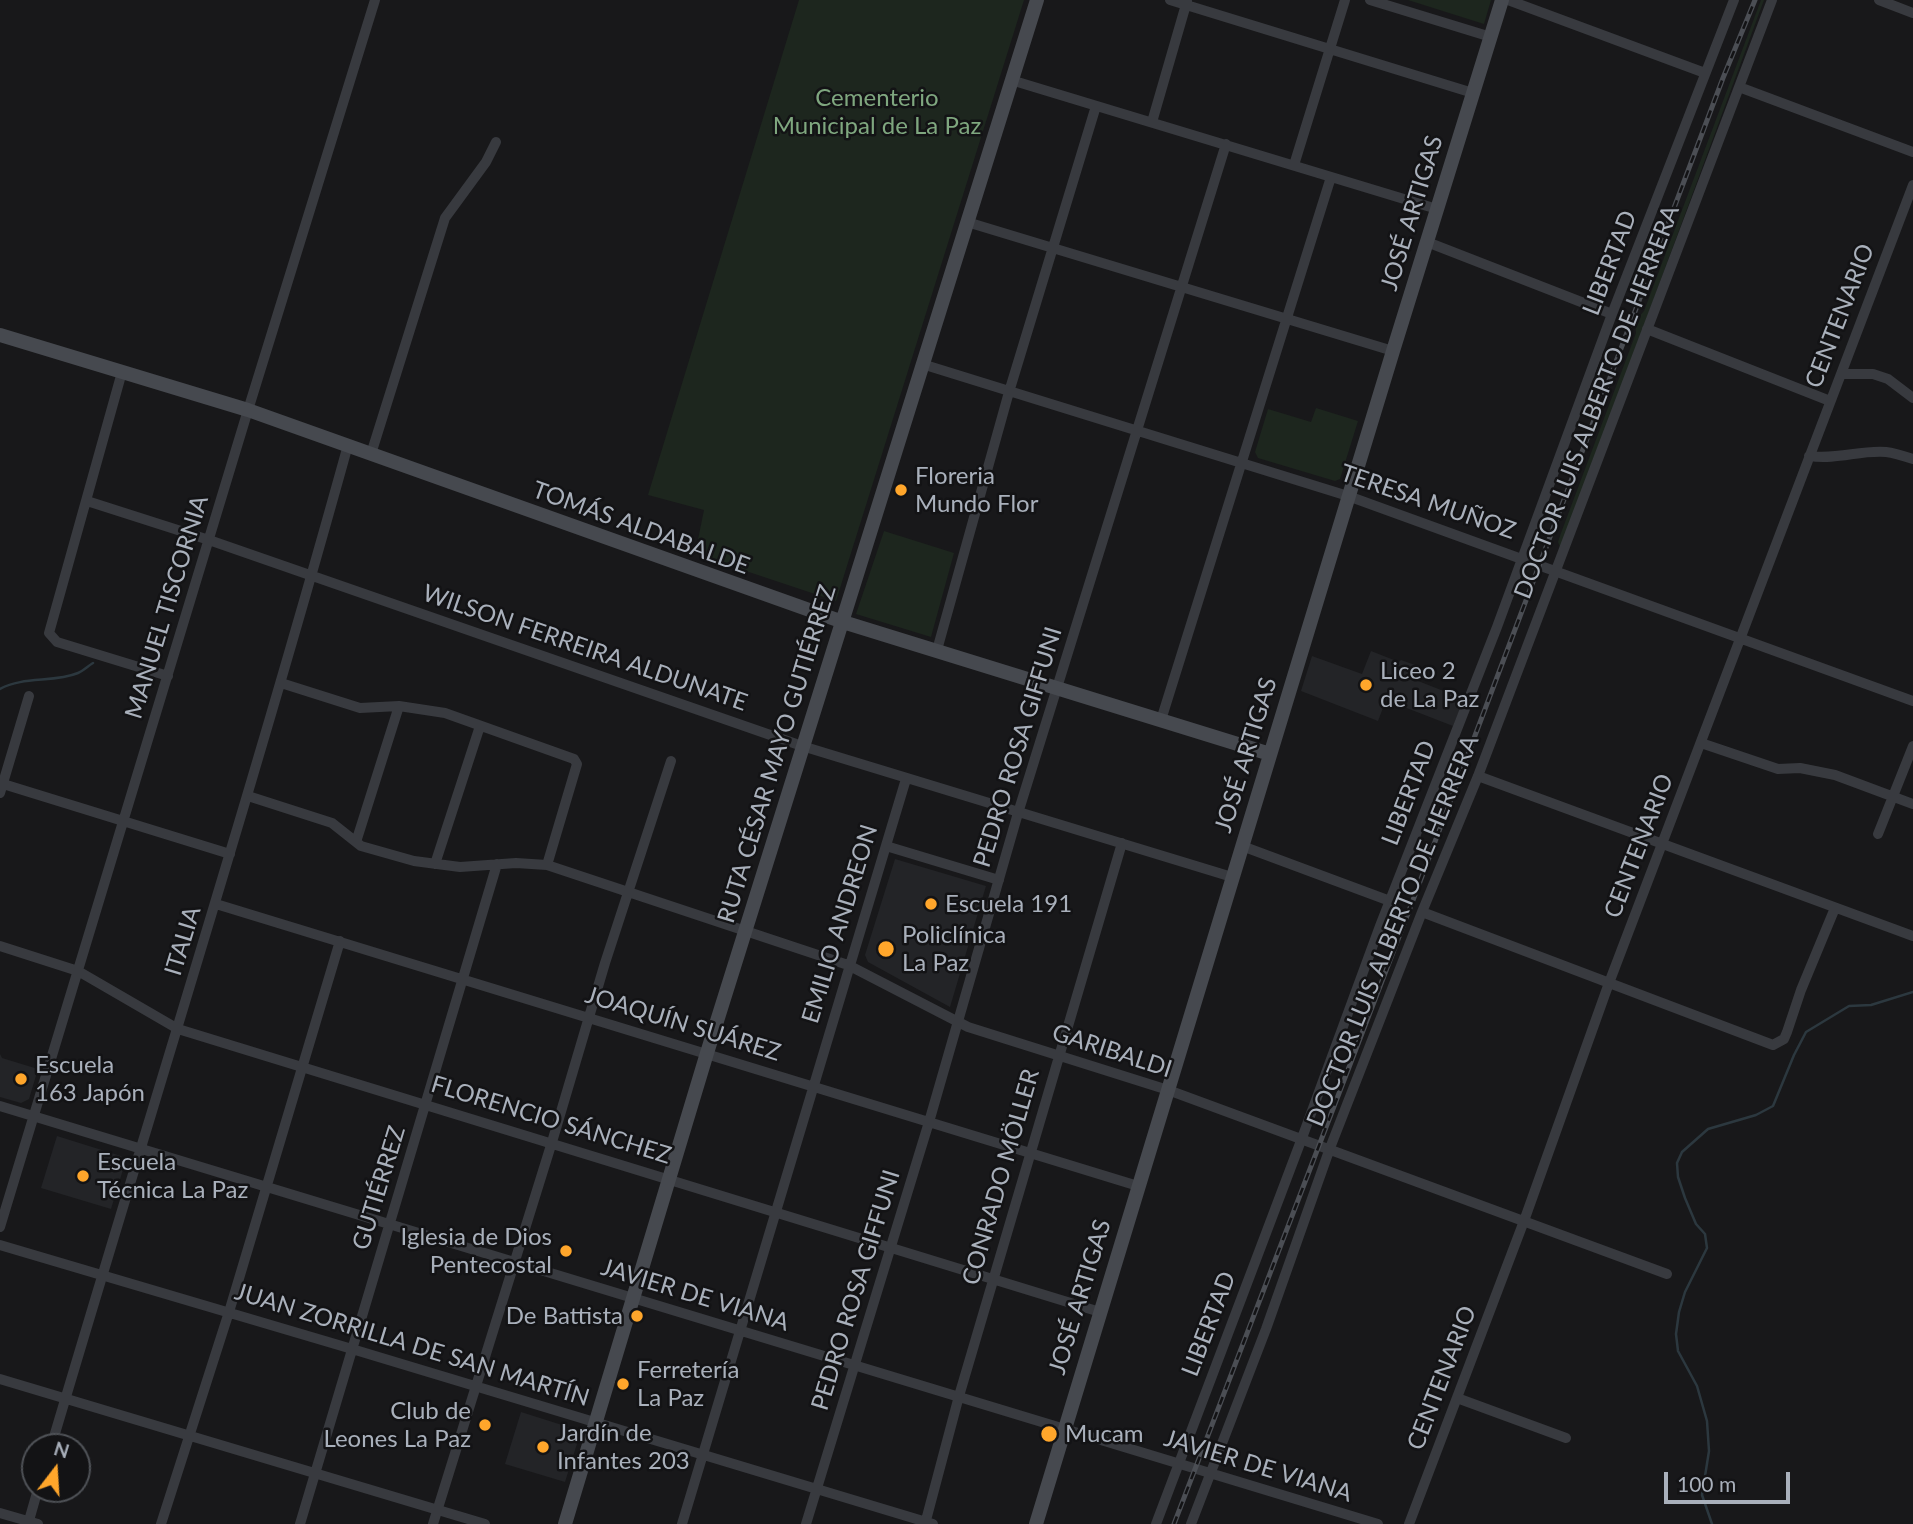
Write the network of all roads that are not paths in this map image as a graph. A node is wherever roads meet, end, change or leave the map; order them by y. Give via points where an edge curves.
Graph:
1 (375, 0) edge
2 (1037, 0) edge
3 (1170, 0) edge
4 (1346, 0) edge
5 (1370, 0) edge
6 (1502, 0) edge
7 (1508, 0) edge
8 (1734, 0) edge
9 (1772, 0) edge
10 (1878, 0) edge
11 (1187, 3) edge
12 (1913, 13) edge
13 (1491, 37) junction
14 (1328, 49) junction
15 (1705, 73) junction
16 (1012, 80) junction
17 (1739, 87) junction
18 (1473, 93) junction
19 (1096, 106) junction
20 (1152, 122) junction
21 (496, 142) dead end
22 (1226, 144) junction
23 (1913, 152) edge
24 (1294, 165) junction
25 (1331, 177) junction
26 (1913, 185) edge
27 (1437, 209) junction
28 (967, 222) junction
29 (1427, 242) junction
30 (1054, 250) junction
31 (1182, 289) junction
32 (1612, 314) junction
33 (1285, 319) junction
34 (1647, 329) junction
35 (0, 335) edge
36 (1393, 351) junction
37 (922, 364) junction
38 (122, 372) junction
39 (1841, 374) junction
40 (1009, 393) junction
41 (1913, 398) edge
42 (1830, 401) junction
43 (248, 410) junction
44 (1137, 432) junction
45 (348, 445) junction
46 (371, 454) junction
47 (1809, 456) junction
48 (1913, 459) edge
49 (1241, 462) junction
50 (1348, 496) junction
51 (87, 501) junction
52 (209, 540) junction
53 (1523, 558) junction
54 (1556, 570) junction
55 (312, 577) junction
56 (842, 622) junction
57 (1740, 639) junction
58 (937, 650) junction
59 (168, 676) junction
60 (281, 682) junction
61 (1057, 688) junction
62 (29, 696) dead end
63 (1913, 701) edge
64 (399, 706) junction
65 (1161, 720) junction
66 (480, 726) junction
67 (1701, 743) junction
68 (802, 746) junction
69 (1913, 746) edge
70 (1270, 754) junction
71 (671, 761) dead end
72 (1478, 776) junction
73 (906, 779) junction
74 (1, 787) edge
75 (248, 796) junction
76 (1892, 796) junction
77 (1913, 804) edge
78 (1018, 813) junction
79 (124, 821) junction
80 (1878, 834) dead end
81 (356, 842) junction
82 (1122, 844) junction
83 (1663, 844) junction
84 (886, 846) junction
85 (1242, 846) junction
86 (229, 854) junction
87 (435, 864) junction
88 (497, 864) junction
89 (547, 865) junction
90 (1233, 877) junction
91 (999, 880) junction
92 (628, 893) junction
93 (1390, 901) junction
94 (216, 904) junction
95 (1835, 908) junction
96 (1422, 912) junction
97 (745, 932) junction
98 (1913, 936) edge
99 (340, 941) junction
100 (0, 946) edge
101 (848, 965) junction
102 (78, 971) junction
103 (463, 978) junction
104 (1609, 983) junction
105 (589, 1017) junction
106 (958, 1023) junction
107 (178, 1029) junction
108 (707, 1053) junction
109 (1059, 1055) junction
110 (302, 1066) junction
111 (812, 1086) junction
112 (1168, 1090) junction
113 (426, 1104) junction
114 (0, 1106) edge
115 (34, 1117) junction
116 (929, 1122) junction
117 (1302, 1138) junction
118 (552, 1142) junction
119 (1329, 1149) junction
120 (140, 1150) junction
121 (1031, 1153) junction
122 (668, 1178) junction
123 (1138, 1186) junction
124 (266, 1187) junction
125 (775, 1210) junction
126 (1, 1220) edge
127 (1524, 1221) junction
128 (390, 1225) junction
129 (0, 1245) edge
130 (890, 1246) junction
131 (515, 1263) junction
132 (1667, 1274) dead end
133 (101, 1275) junction
134 (993, 1278) junction
135 (633, 1297) junction
136 (1100, 1311) junction
137 (229, 1312) junction
138 (739, 1331) junction
139 (352, 1349) junction
140 (855, 1366) junction
141 (0, 1379) edge
142 (476, 1386) junction
143 (959, 1396) junction
144 (65, 1398) junction
145 (1457, 1398) junction
146 (595, 1422) junction
147 (1064, 1430) junction
148 (55, 1433) edge
149 (189, 1435) junction
150 (1566, 1438) dead end
151 (702, 1455) junction
152 (1178, 1464) junction
153 (315, 1473) junction
154 (1210, 1474) junction
155 (817, 1488) junction
156 (35, 1503) edge
157 (437, 1510) junction
158 (0, 1513) edge
159 (31, 1523) edge
160 (928, 1523) edge
161 (161, 1524) edge
162 (300, 1524) edge
163 (433, 1524) edge
164 (485, 1524) edge
165 (565, 1524) edge
166 (682, 1524) edge
167 (806, 1524) edge
168 (1036, 1524) edge
169 (1156, 1524) edge
170 (1191, 1524) edge
171 (1378, 1524) edge
172 (1409, 1524) edge

1 - 43 street, MANUEL TISCORNIA
2 - 16 street, RUTA CÉSAR MAYO GUTIÉRREZ
3 - 11 street
4 - 14 street
5 - 13 street
6 - 13 street, JOSÉ ARTIGAS
7 - 15 street
8 - 15 street, LIBERTAD
9 - 17 street, DOCTOR LUIS ALBERTO DE HERRERA
10 - 12 street
11 - 14 street
11 - 20 street
13 - 18 street, JOSÉ ARTIGAS
14 - 18 street
14 - 24 street
15 - 32 street, LIBERTAD
16 - 19 street
16 - 28 street, RUTA CÉSAR MAYO GUTIÉRREZ
17 - 23 street
17 - 34 street, DOCTOR LUIS ALBERTO DE HERRERA
18 - 27 street, JOSÉ ARTIGAS
19 - 20 street
19 - 30 street
20 - 22 street
21 - 46 street via 445,218
22 - 24 street
22 - 31 street, PEDRO ROSA GIFFUNI
24 - 25 street
25 - 27 street
25 - 33 street
26 - 39 street, CENTENARIO
27 - 29 street, JOSÉ ARTIGAS
28 - 30 street
28 - 37 street, RUTA CÉSAR MAYO GUTIÉRREZ
29 - 32 street
29 - 36 street, JOSÉ ARTIGAS
30 - 31 street
30 - 40 street
31 - 33 street
31 - 44 street, PEDRO ROSA GIFFUNI
32 - 53 street, LIBERTAD
33 - 36 street
33 - 49 street
34 - 42 street
34 - 54 street, DOCTOR LUIS ALBERTO DE HERRERA
35 - 38 street, TOMÁS ALDABALDE
36 - 50 street, JOSÉ ARTIGAS
37 - 40 street, TERESA MUÑOZ
37 - 56 street, RUTA CÉSAR MAYO GUTIÉRREZ
38 - 43 street, TOMÁS ALDABALDE
38 - 51 street
39 - 41 street via 1873,374
39 - 42 street, CENTENARIO
40 - 44 street, TERESA MUÑOZ
40 - 58 street
42 - 47 street, CENTENARIO
43 - 45 street, TOMÁS ALDABALDE
43 - 52 street, MANUEL TISCORNIA
44 - 49 street, TERESA MUÑOZ
44 - 61 street, PEDRO ROSA GIFFUNI
45 - 46 street, TOMÁS ALDABALDE
45 - 55 street, ITALIA
46 - 56 street, TOMÁS ALDABALDE
47 - 48 street via 1888,452
47 - 57 street, CENTENARIO
49 - 50 street, TERESA MUÑOZ
49 - 65 street
50 - 53 street, TERESA MUÑOZ
50 - 70 street, JOSÉ ARTIGAS
51 - 52 street, WILSON FERREIRA ALDUNATE
51 - 59 street via 49,633 57,642
52 - 55 street, WILSON FERREIRA ALDUNATE
52 - 59 street, MANUEL TISCORNIA
53 - 54 street, TERESA MUÑOZ
53 - 93 street, LIBERTAD
54 - 57 street, TERESA MUÑOZ
54 - 72 street, DOCTOR LUIS ALBERTO DE HERRERA
55 - 60 street, ITALIA
55 - 68 street, WILSON FERREIRA ALDUNATE
56 - 58 street, TOMÁS ALDABALDE
56 - 68 street, RUTA CÉSAR MAYO GUTIÉRREZ
57 - 63 street, TERESA MUÑOZ
57 - 67 street, CENTENARIO
58 - 61 street, TOMÁS ALDABALDE
59 - 79 street, MANUEL TISCORNIA
60 - 64 street via 360,708
60 - 75 street, ITALIA
61 - 65 street, TOMÁS ALDABALDE
61 - 78 street, PEDRO ROSA GIFFUNI
62 - 74 street
64 - 66 street via 445,713
64 - 81 street
65 - 70 street, TOMÁS ALDABALDE
66 - 87 street
66 - 89 street via 578,764
67 - 76 street via 1778,769 1835,775
67 - 83 street, CENTENARIO
68 - 73 street, WILSON FERREIRA ALDUNATE
68 - 97 street, RUTA CÉSAR MAYO GUTIÉRREZ
69 - 76 street
70 - 85 street, JOSÉ ARTIGAS
71 - 92 street
72 - 83 street
72 - 96 street, DOCTOR LUIS ALBERTO DE HERRERA
73 - 78 street, WILSON FERREIRA ALDUNATE
73 - 84 street, EMILIO ANDREON
74 - 79 street
75 - 81 street, GARIBALDI via 332,823
75 - 86 street, ITALIA
76 - 77 street
76 - 80 street
78 - 82 street, WILSON FERREIRA ALDUNATE
78 - 91 street, PEDRO ROSA GIFFUNI
79 - 86 street
79 - 102 street, MANUEL TISCORNIA
81 - 87 street, GARIBALDI
82 - 90 street, WILSON FERREIRA ALDUNATE
82 - 109 street, CONRADO MÖLLER
83 - 95 street
83 - 104 street, CENTENARIO
84 - 91 street
84 - 101 street, EMILIO ANDREON
85 - 90 street, JOSÉ ARTIGAS
85 - 93 street
86 - 94 street, ITALIA
87 - 88 street, GARIBALDI
88 - 89 street, GARIBALDI
88 - 103 street, GUTIÉRREZ
89 - 92 street, GARIBALDI
90 - 112 street, JOSÉ ARTIGAS
91 - 106 street, PEDRO ROSA GIFFUNI
92 - 97 street, GARIBALDI
92 - 105 street
93 - 117 street, LIBERTAD
94 - 99 street, JOAQUÍN SUÁREZ
94 - 107 street, ITALIA
95 - 98 street
95 - 104 street via 1787,1031 1773,1045
96 - 104 street
96 - 119 street, DOCTOR LUIS ALBERTO DE HERRERA
97 - 101 street, GARIBALDI
97 - 108 street, RUTA CÉSAR MAYO GUTIÉRREZ
99 - 103 street, JOAQUÍN SUÁREZ
99 - 110 street
100 - 102 street, FLORENCIO SÁNCHEZ
101 - 106 street, GARIBALDI
101 - 111 street, EMILIO ANDREON
102 - 107 street, FLORENCIO SÁNCHEZ
102 - 115 street, MANUEL TISCORNIA
103 - 105 street, JOAQUÍN SUÁREZ
103 - 113 street, GUTIÉRREZ
104 - 127 street, CENTENARIO
105 - 108 street, JOAQUÍN SUÁREZ
105 - 118 street
106 - 109 street, GARIBALDI
106 - 116 street, PEDRO ROSA GIFFUNI
107 - 110 street, FLORENCIO SÁNCHEZ
107 - 120 street, ITALIA
108 - 111 street, JOAQUÍN SUÁREZ
108 - 122 street, RUTA CÉSAR MAYO GUTIÉRREZ
109 - 112 street, GARIBALDI
109 - 121 street, CONRADO MÖLLER
110 - 113 street, FLORENCIO SÁNCHEZ
110 - 124 street
111 - 116 street, JOAQUÍN SUÁREZ
111 - 125 street, EMILIO ANDREON
112 - 117 street, GARIBALDI
112 - 123 street, JOSÉ ARTIGAS
113 - 118 street, FLORENCIO SÁNCHEZ
113 - 128 street, GUTIÉRREZ
114 - 115 street, JAVIER DE VIANA
115 - 120 street, JAVIER DE VIANA
115 - 126 street, MANUEL TISCORNIA
116 - 121 street, JOAQUÍN SUÁREZ
116 - 130 street, PEDRO ROSA GIFFUNI
117 - 119 street, GARIBALDI
117 - 152 street, LIBERTAD
118 - 122 street, FLORENCIO SÁNCHEZ
118 - 131 street
119 - 127 street, GARIBALDI
119 - 154 street, DOCTOR LUIS ALBERTO DE HERRERA
120 - 124 street, JAVIER DE VIANA
120 - 133 street, ITALIA
121 - 123 street, JOAQUÍN SUÁREZ
121 - 134 street, CONRADO MÖLLER
122 - 125 street, FLORENCIO SÁNCHEZ
122 - 135 street, RUTA CÉSAR MAYO GUTIÉRREZ
123 - 136 street, JOSÉ ARTIGAS
124 - 128 street, JAVIER DE VIANA
124 - 137 street
125 - 130 street, FLORENCIO SÁNCHEZ
125 - 138 street, EMILIO ANDREON
127 - 132 street, GARIBALDI
127 - 145 street, CENTENARIO
128 - 131 street, JAVIER DE VIANA
128 - 139 street, GUTIÉRREZ
129 - 133 street, JUAN ZORRILLA DE SAN MARTÍN
130 - 134 street, FLORENCIO SÁNCHEZ
130 - 140 street, PEDRO ROSA GIFFUNI
131 - 135 street, JAVIER DE VIANA
131 - 142 street
133 - 137 street, JUAN ZORRILLA DE SAN MARTÍN
133 - 144 street, ITALIA
134 - 136 street, FLORENCIO SÁNCHEZ
134 - 143 street, CONRADO MÖLLER
135 - 138 street, JAVIER DE VIANA
135 - 146 street, RUTA CÉSAR MAYO GUTIÉRREZ
136 - 147 street, JOSÉ ARTIGAS
137 - 139 street, JUAN ZORRILLA DE SAN MARTÍN
137 - 149 street
138 - 140 street, JAVIER DE VIANA
138 - 151 street, EMILIO ANDREON
139 - 142 street, JUAN ZORRILLA DE SAN MARTÍN
139 - 153 street, GUTIÉRREZ
140 - 143 street, JAVIER DE VIANA
140 - 155 street, PEDRO ROSA GIFFUNI
141 - 144 street
142 - 146 street, JUAN ZORRILLA DE SAN MARTÍN
142 - 157 street
143 - 147 street, JAVIER DE VIANA
143 - 160 street, CONRADO MÖLLER
144 - 148 street, ITALIA
144 - 149 street
145 - 150 street
145 - 172 street, CENTENARIO
146 - 151 street, JUAN ZORRILLA DE SAN MARTÍN
146 - 165 street, RUTA CÉSAR MAYO GUTIÉRREZ
147 - 152 street, JAVIER DE VIANA
147 - 168 street, JOSÉ ARTIGAS
149 - 153 street
149 - 161 street
151 - 155 street, JUAN ZORRILLA DE SAN MARTÍN
151 - 166 street, EMILIO ANDREON
152 - 154 street, JAVIER DE VIANA
152 - 169 street, LIBERTAD
153 - 157 street
153 - 162 street, GUTIÉRREZ
154 - 170 street, DOCTOR LUIS ALBERTO DE HERRERA
154 - 171 street, JAVIER DE VIANA
155 - 160 street, JUAN ZORRILLA DE SAN MARTÍN
155 - 167 street, PEDRO ROSA GIFFUNI
156 - 159 street
157 - 163 street
157 - 164 street
158 - 159 street

